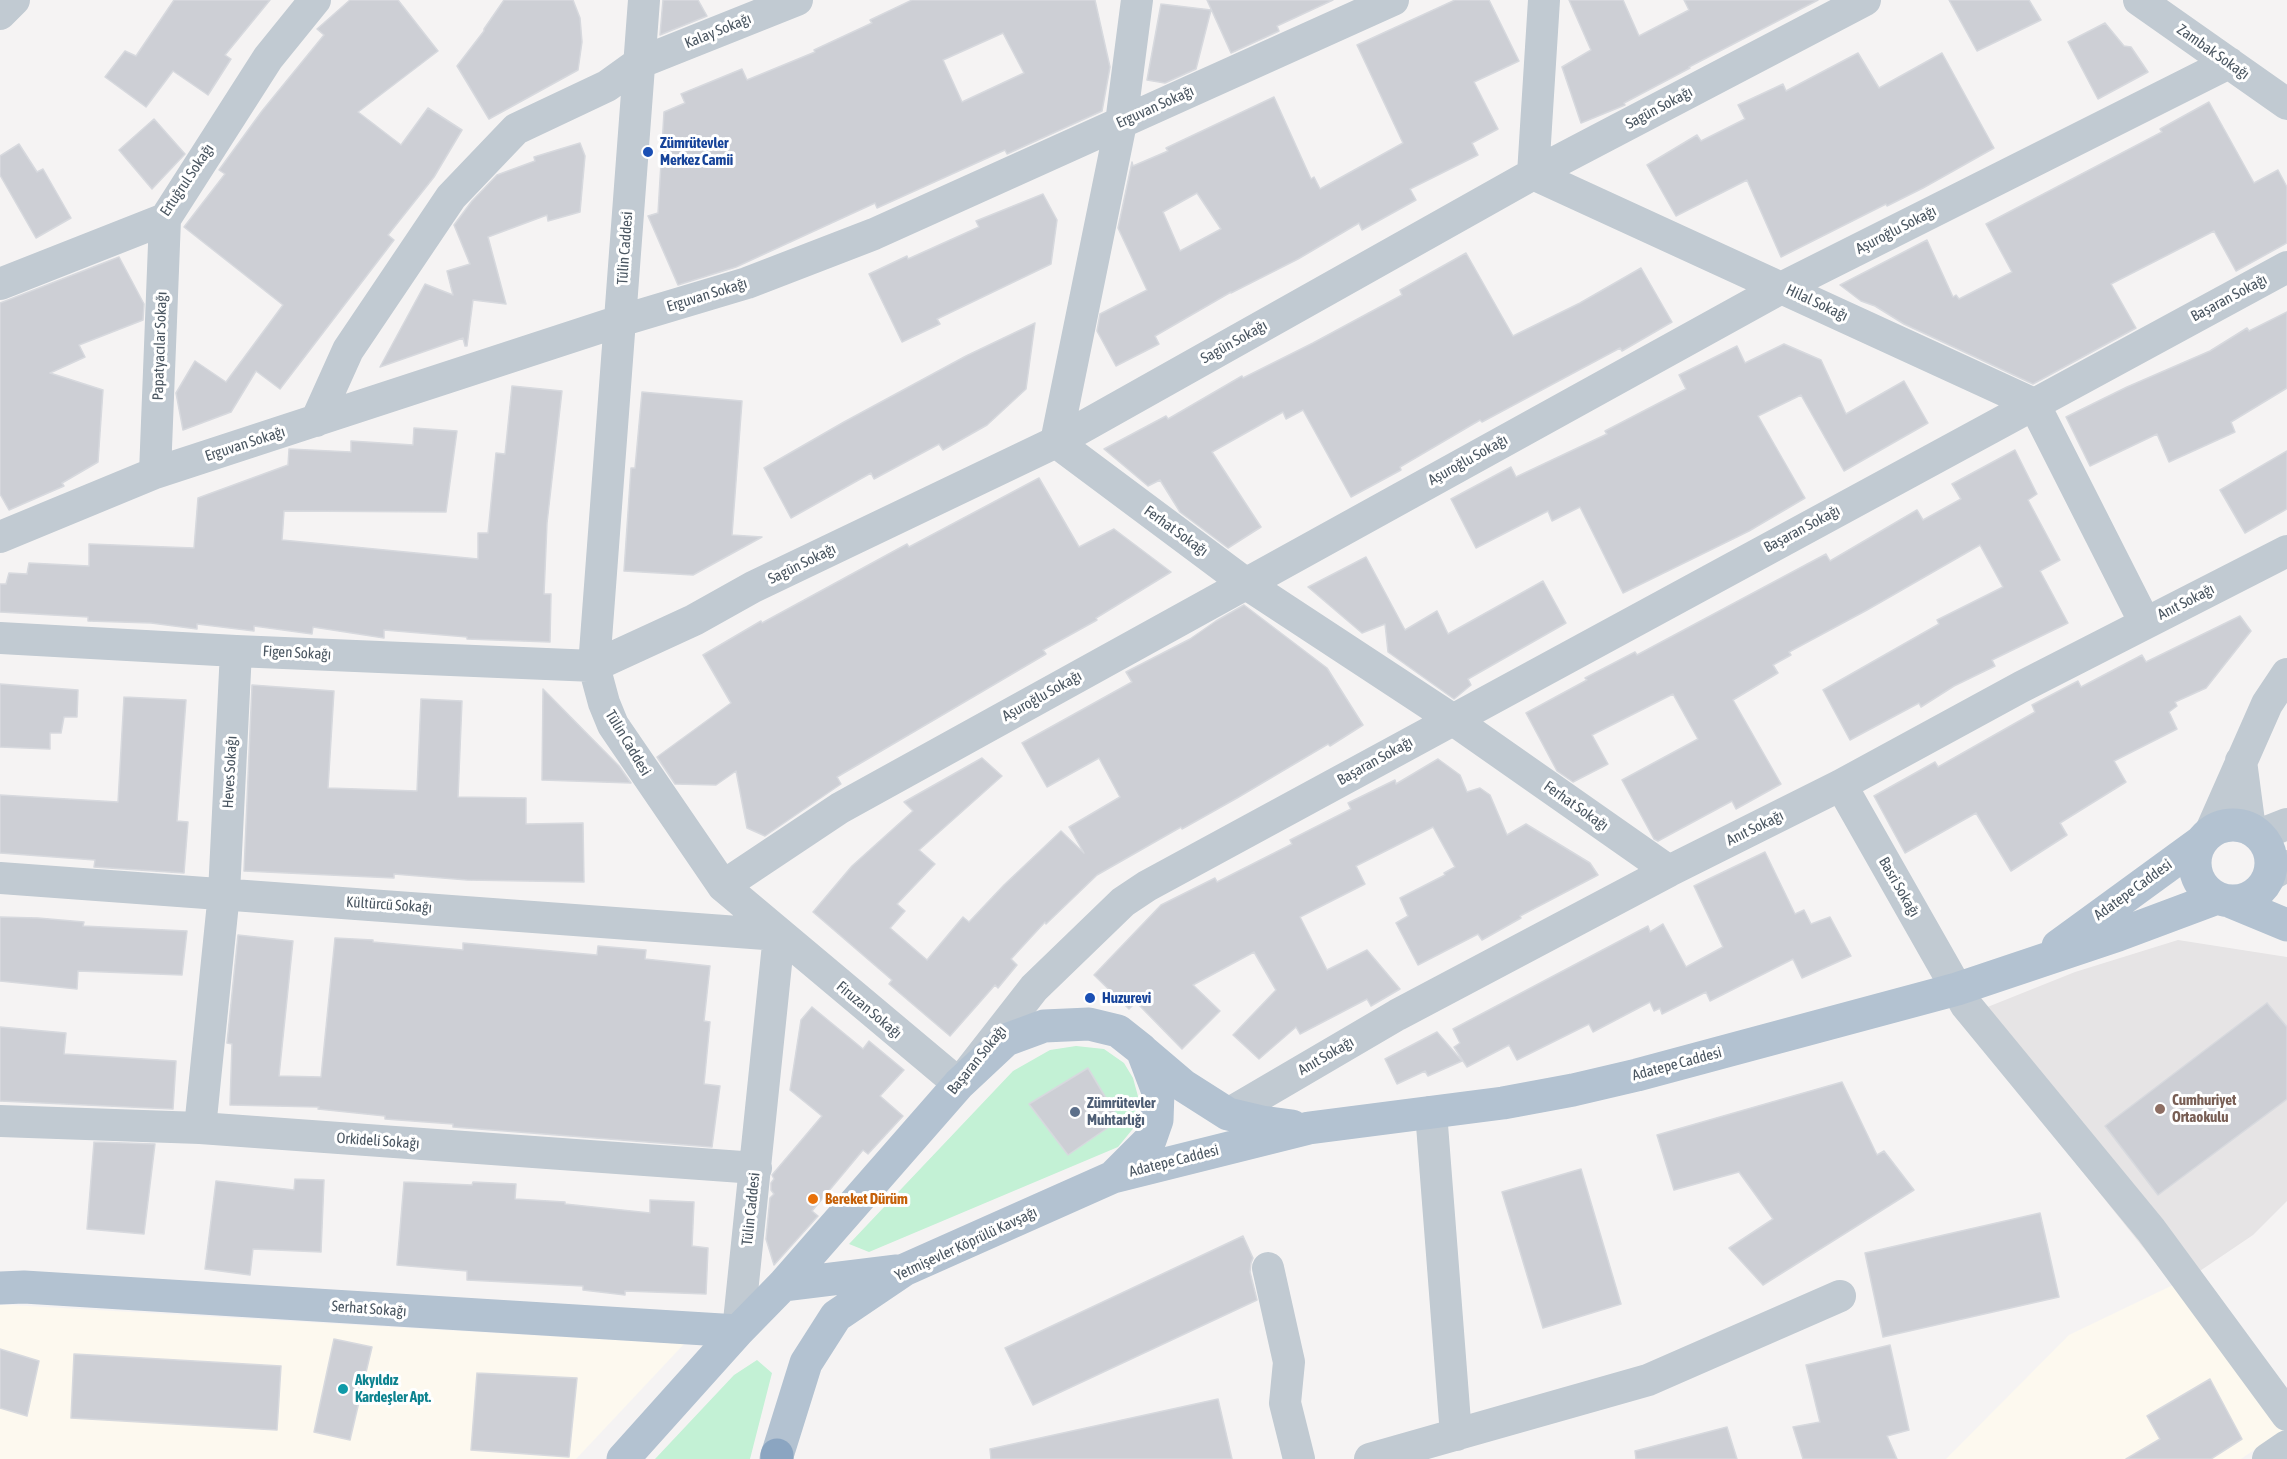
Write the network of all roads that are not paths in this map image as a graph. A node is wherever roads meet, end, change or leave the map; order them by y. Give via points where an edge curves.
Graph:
1 (14, 0) edge
2 (315, 0) edge
3 (644, 0) edge
4 (797, 0) edge
5 (1137, 0) edge
6 (1394, 0) edge
7 (1544, 0) edge
8 (1865, 0) edge
9 (2139, 0) edge
10 (0, 14) edge
11 (639, 63) junction
12 (2229, 63) junction
13 (2287, 104) edge
14 (1121, 123) junction
15 (1533, 174) junction
16 (165, 219) junction
17 (2287, 267) edge
18 (0, 285) edge
19 (1783, 287) junction
20 (620, 321) junction
21 (2034, 404) junction
22 (316, 421) junction
23 (1056, 442) junction
24 (155, 473) junction
25 (0, 537) edge
26 (2287, 550) edge
27 (1245, 583) junction
28 (2145, 623) junction
29 (0, 638) edge
30 (236, 651) junction
31 (594, 666) junction
32 (2287, 674) edge
33 (1452, 719) junction
34 (2241, 760) junction
35 (1841, 785) junction
36 (2265, 829) edge
37 (2206, 837) junction
38 (1669, 871) junction
39 (2273, 876) edge
40 (0, 878) edge
41 (723, 886) junction
42 (224, 893) junction
43 (2223, 899) junction
44 (2287, 913) edge
45 (2287, 926) edge
46 (779, 935) junction
47 (2037, 963) junction
48 (1957, 988) junction
49 (1142, 1050) junction
50 (959, 1084) junction
51 (1431, 1112) junction
52 (1228, 1114) junction
53 (0, 1120) edge
54 (200, 1128) junction
55 (1309, 1128) junction
56 (756, 1168) junction
57 (1113, 1177) junction
58 (1268, 1268) dead end
59 (904, 1270) junction
60 (783, 1286) junction
61 (0, 1288) edge
62 (1840, 1296) dead end
63 (738, 1331) junction
64 (2287, 1415) edge
65 (1456, 1435) junction
66 (2287, 1446) edge
67 (777, 1458) edge
68 (623, 1459) edge
69 (1299, 1459) edge
70 (1370, 1459) edge
71 (2268, 1459) edge

1 - 10 street
2 - 16 street, Ertuğrul Sokağı via 268,58
3 - 11 street, Tülin Caddesi
4 - 11 street, Kalay Sokağı
5 - 14 street
6 - 14 street, Erguvan Sokağı
7 - 15 street
8 - 15 street, Sagün Sokağı
9 - 12 street, Zambak Sokağı
11 - 20 street, Tülin Caddesi
11 - 22 street, Kalay Sokağı via 607,86 516,129 451,197 348,350
12 - 13 street, Zambak Sokağı
12 - 19 street, Aşuroğlu Sokağı
14 - 20 street, Erguvan Sokağı via 874,234 747,283
14 - 23 street
15 - 19 street, Hilal Sokağı
15 - 23 street, Sagün Sokağı
16 - 18 street, Ertuğrul Sokağı
16 - 24 street, Papatyacılar Sokağı
17 - 21 street, Başaran Sokağı
19 - 21 street, Hilal Sokağı
19 - 27 street, Aşuroğlu Sokağı
20 - 22 street, Erguvan Sokağı
20 - 31 street, Tülin Caddesi
21 - 28 street
21 - 33 street, Başaran Sokağı
22 - 24 street, Erguvan Sokağı
23 - 27 street, Ferhat Sokağı
23 - 31 street, Sagün Sokağı
24 - 25 street, Erguvan Sokağı
26 - 28 street, Anıt Sokağı
27 - 33 street, Ferhat Sokağı
27 - 41 street, Aşuroğlu Sokağı via 840,808
28 - 35 street, Anıt Sokağı
29 - 30 street, Figen Sokağı
30 - 31 street, Figen Sokağı
30 - 42 street, Heves Sokağı
31 - 41 street, Tülin Caddesi via 613,725
32 - 34 street via 2267,704
33 - 38 street, Ferhat Sokağı
33 - 50 street, Başaran Sokağı via 1123,902 1034,988
34 - 36 street
34 - 37 street
35 - 38 street, Anıt Sokağı
35 - 48 street, Basri Sokağı
36 - 37 main road, Adatepe Caddesi via 2229,825
36 - 39 main road
37 - 43 main road, Adatepe Caddesi via 2195,862 2196,873 2207,892
37 - 47 main road, Adatepe Caddesi
38 - 52 street, Anıt Sokağı via 1397,1016
39 - 43 main road, Adatepe Caddesi via 2254,895 2242,900
39 - 44 main road
40 - 42 street, Kültürcü Sokağı
41 - 46 street, Tülin Caddesi
42 - 46 street, Kültürcü Sokağı
42 - 54 street, Heves Sokağı
43 - 45 main road
43 - 47 main road, Adatepe Caddesi
46 - 50 street, Firuzan Sokağı
46 - 56 street, Tülin Caddesi
47 - 48 main road, Adatepe Caddesi
48 - 51 main road, Adatepe Caddesi via 1573,1090
48 - 64 street, Basri Sokağı via 1977,1020 2151,1230
49 - 50 main road, Adatepe Caddesi via 1118,1031 1089,1024 1044,1026 1006,1040
49 - 52 main road, Adatepe Caddesi via 1184,1086
49 - 57 main road, Adatepe Caddesi via 1158,1092 1157,1120 1150,1140
50 - 60 main road, Başaran Sokağı
51 - 55 main road, Adatepe Caddesi
51 - 65 street
52 - 55 main road, Adatepe Caddesi
53 - 54 street, Orkideli Sokağı
54 - 56 street, Orkideli Sokağı
55 - 57 main road, Adatepe Caddesi
56 - 63 street, Tülin Caddesi
57 - 59 main road, Yetmişevler Köprülü Kavşağı
58 - 69 street via 1289,1362 1285,1403
59 - 60 main road
59 - 67 main road, Yetmişevler Köprülü Kavşağı via 836,1316 806,1363
60 - 63 main road, Başaran Sokağı
61 - 63 main road, Serhat Sokağı
62 - 65 street via 1648,1380
63 - 68 main road, Başaran Sokağı
65 - 70 street
66 - 71 street

